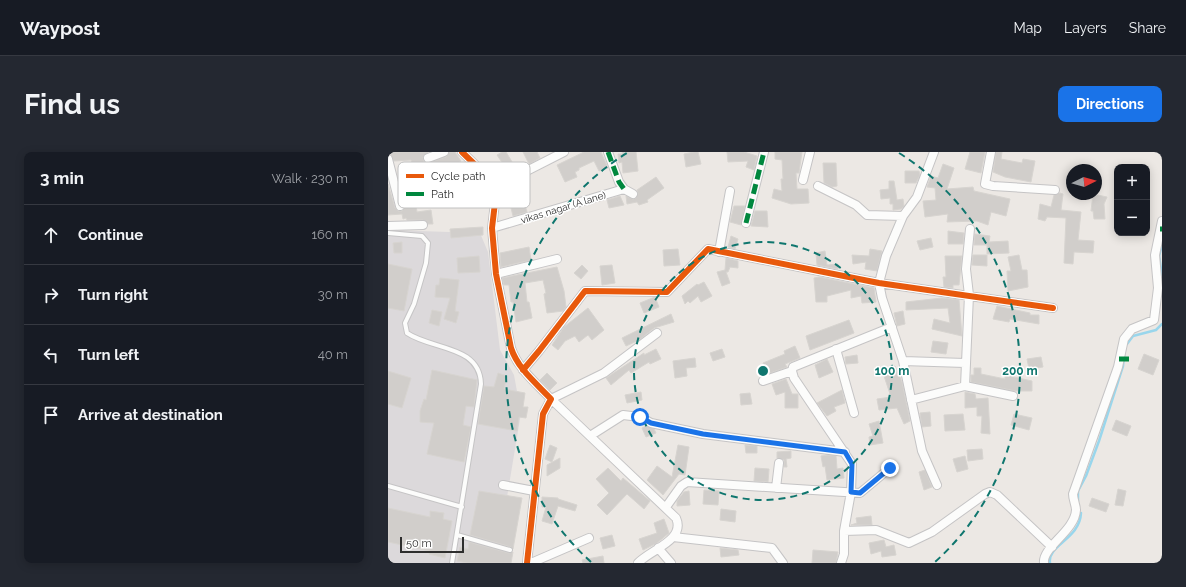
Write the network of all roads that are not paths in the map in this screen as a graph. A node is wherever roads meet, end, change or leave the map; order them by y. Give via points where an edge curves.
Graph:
1 (444, 152) edge
2 (462, 152) edge
3 (564, 152) edge
4 (608, 152) edge
5 (764, 152) edge
6 (810, 152) edge
7 (934, 152) edge
8 (991, 152) edge
9 (428, 158) dead end
10 (388, 159) edge
11 (473, 162) edge
12 (530, 170) edge
13 (803, 180) dead end
14 (818, 186) dead end
15 (624, 189) junction
16 (1055, 190) dead end
17 (730, 191) dead end
18 (633, 194) dead end
19 (398, 198) edge
20 (495, 208) edge
21 (903, 216) junction
22 (1162, 221) edge
23 (746, 223) dead end
24 (423, 225) dead end
25 (388, 226) edge
26 (492, 228) junction
27 (970, 229) dead end
28 (388, 233) edge
29 (719, 252) junction
30 (557, 259) dead end
31 (496, 274) junction
32 (879, 283) junction
33 (969, 295) junction
34 (1053, 308) dead end
35 (892, 327) junction
36 (657, 332) dead end
37 (836, 349) junction
38 (903, 361) junction
39 (965, 363) junction
40 (523, 370) junction
41 (792, 371) junction
42 (763, 381) dead end
43 (965, 386) junction
44 (1013, 396) dead end
45 (551, 399) junction
46 (911, 400) junction
47 (854, 414) dead end
48 (590, 436) junction
49 (845, 452) junction
50 (779, 463) dead end
51 (890, 468) dead end
52 (503, 485) dead end
53 (937, 485) dead end
54 (388, 486) edge
55 (776, 488) junction
56 (534, 492) junction
57 (851, 492) junction
58 (462, 507) junction
59 (666, 507) junction
60 (844, 531) junction
61 (457, 535) junction
62 (673, 537) junction
63 (588, 538) dead end
64 (1052, 547) junction
65 (658, 548) junction
66 (510, 550) dead end
67 (452, 563) edge
68 (527, 563) edge
69 (531, 563) edge
70 (638, 563) edge
71 (671, 563) edge
72 (783, 563) edge
73 (841, 563) edge
74 (1044, 563) edge

1 - 9 street
2 - 11 street
3 - 12 street
4 - 15 street via 618,182
5 - 23 street
6 - 13 street
7 - 21 street via 917,196
8 - 16 street via 985,184
10 - 19 street
14 - 21 street via 856,205 867,215
15 - 18 street
15 - 26 street, vikas nagar (A lane)
17 - 29 street
20 - 26 street
21 - 32 street via 886,256
22 - 64 street via 1155,255 1158,288 1154,320 1132,329 1124,339 1118,367 1073,494 1076,508 1072,521 1068,530
24 - 25 street
26 - 31 street
27 - 33 street via 966,269
28 - 58 lane via 422,236 428,243 426,263 406,323 407,333 458,352 476,364 479,370 481,384
29 - 32 street
29 - 40 street via 708,249 667,292 584,291 540,352
30 - 31 street
31 - 40 street via 511,348 514,358
32 - 33 street
32 - 35 street
33 - 34 street
33 - 39 street
35 - 37 street
35 - 38 street
36 - 45 street via 604,373
37 - 41 street via 793,367
37 - 47 street
38 - 39 street
38 - 46 street
39 - 43 street
40 - 45 street
41 - 42 street
41 - 49 street via 794,378
43 - 44 street
43 - 46 street
45 - 48 street
45 - 56 street via 543,414
46 - 53 street via 922,451
48 - 49 street via 623,415 703,434
48 - 59 street
49 - 57 street via 852,464
50 - 55 street
51 - 57 street via 860,493
52 - 56 street
54 - 58 lane
55 - 57 street
55 - 59 street via 687,482 681,486
56 - 68 street
57 - 60 street
58 - 61 lane
59 - 62 street via 678,523 678,529
60 - 64 street via 876,530 909,543 932,532 990,492 997,495
60 - 73 street via 844,554
61 - 66 lane
61 - 67 lane
62 - 65 street
62 - 72 street via 772,548
63 - 69 street
64 - 74 street via 1045,556
65 - 70 street
65 - 71 street

